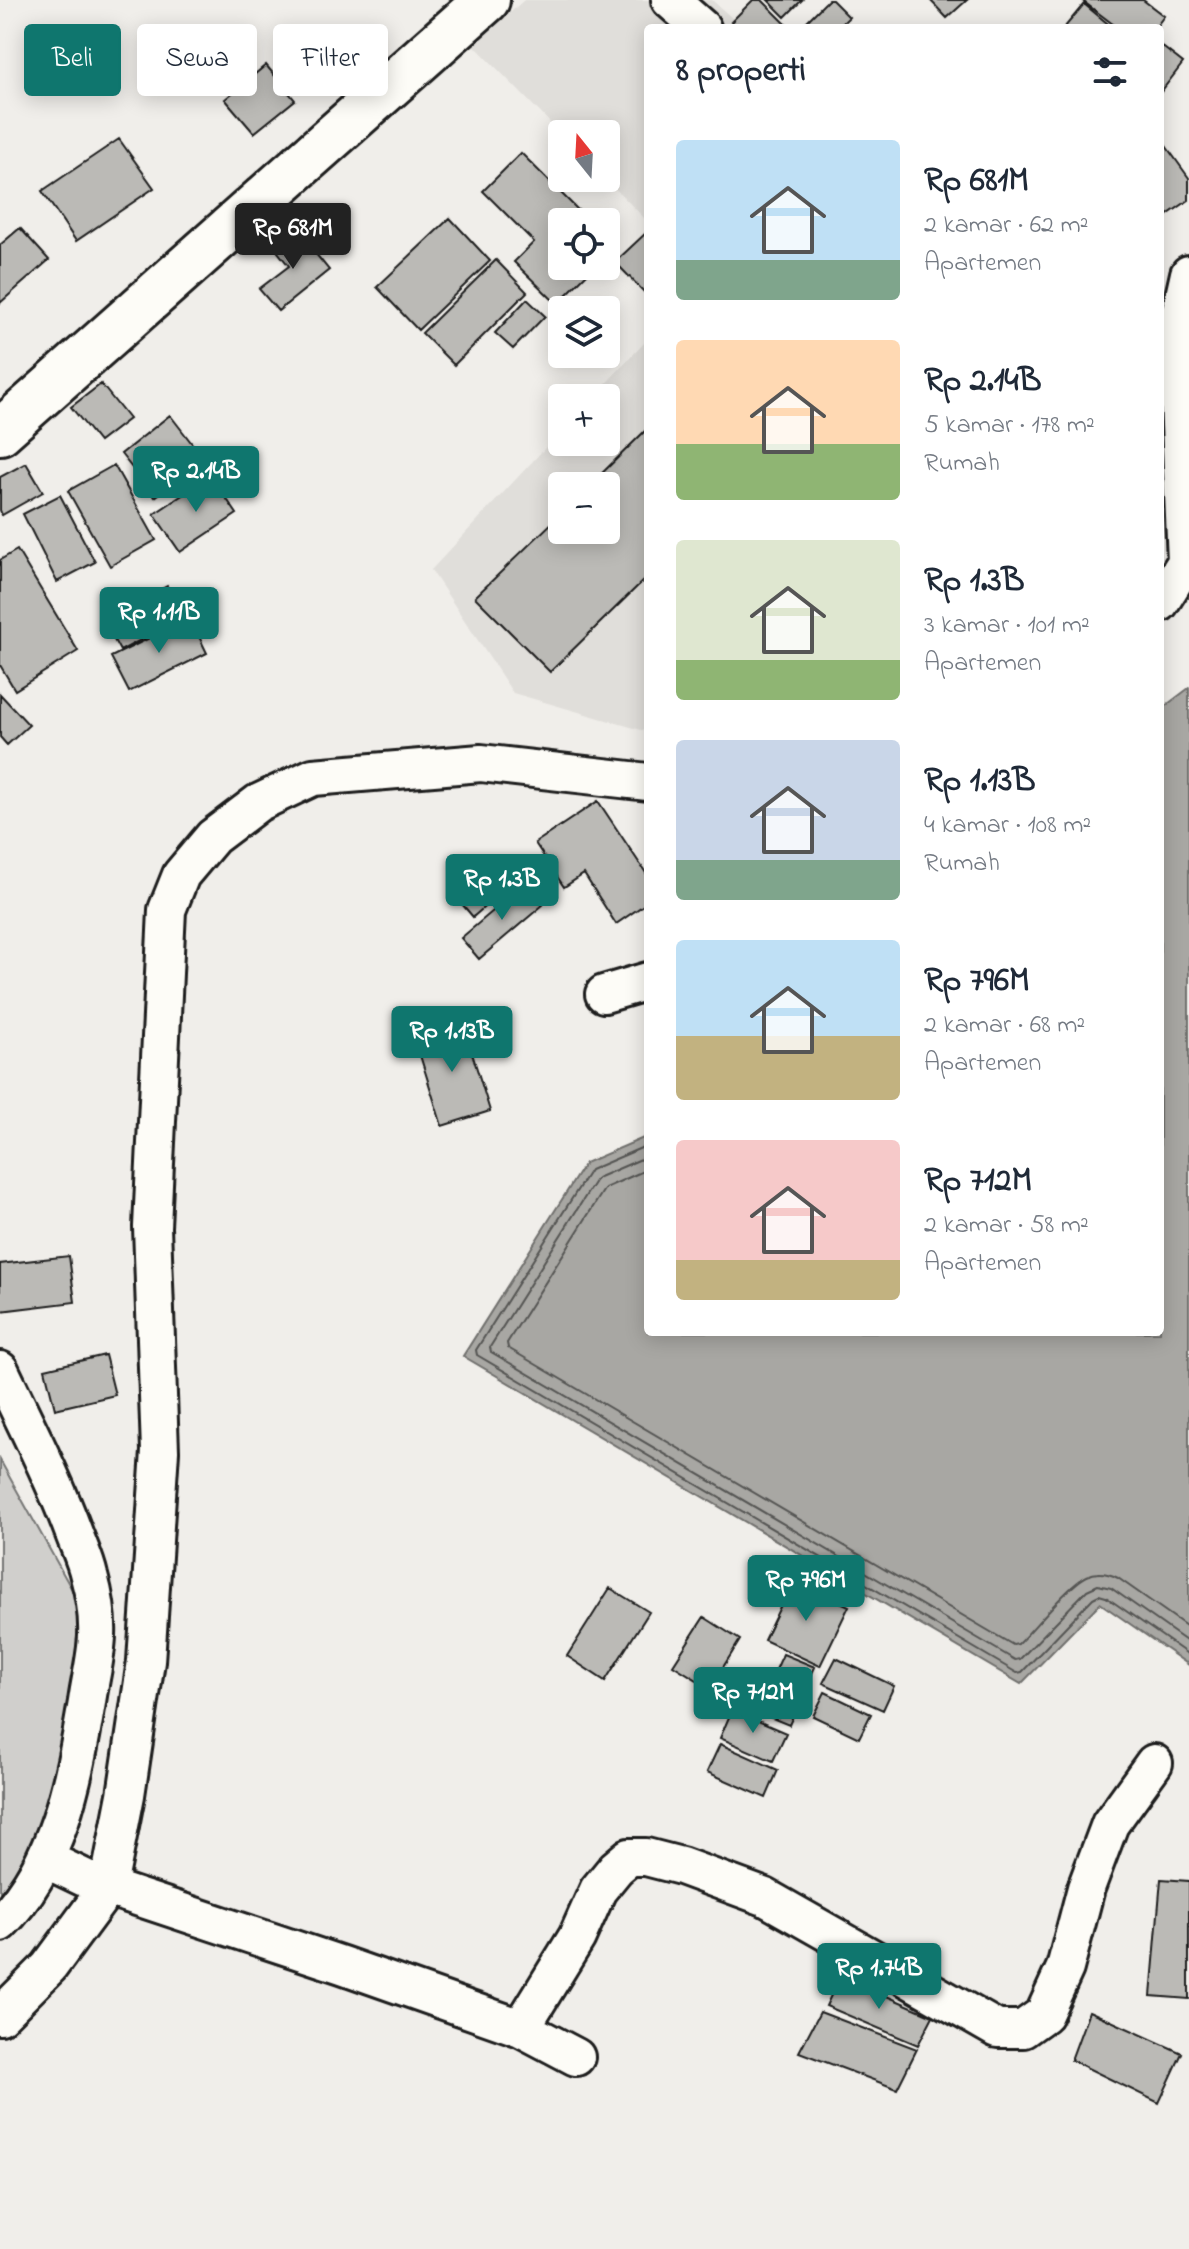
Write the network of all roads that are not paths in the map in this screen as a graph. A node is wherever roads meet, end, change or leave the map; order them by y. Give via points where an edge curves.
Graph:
1 (487, 0) edge
2 (670, 0) edge
3 (697, 24) edge
4 (1189, 274) edge
5 (1168, 324) edge
6 (0, 431) edge
7 (1164, 597) edge
8 (644, 782) edge
9 (644, 982) edge
10 (604, 994) dead end
11 (0, 1370) edge
12 (1154, 1763) dead end
13 (47, 1860) junction
14 (102, 1885) junction
15 (0, 1923) edge
16 (0, 2016) edge
17 (521, 2028) junction
18 (576, 2057) dead end

1 - 6 street
2 - 3 street
4 - 5 street
5 - 7 street via 1186,562
8 - 14 street via 481,763 313,777 258,803 213,837 181,875 167,910 152,1227 160,1451 146,1661 126,1795
9 - 10 street
11 - 13 street via 63,1502 94,1599 97,1634 82,1732 66,1807
12 - 17 street via 1110,1824 1065,1968 1044,2014 1023,2029 997,2029 765,1897 646,1857 629,1857 598,1890 577,1937
13 - 14 street
13 - 15 street
14 - 16 street via 49,1967
14 - 17 street
17 - 18 street

